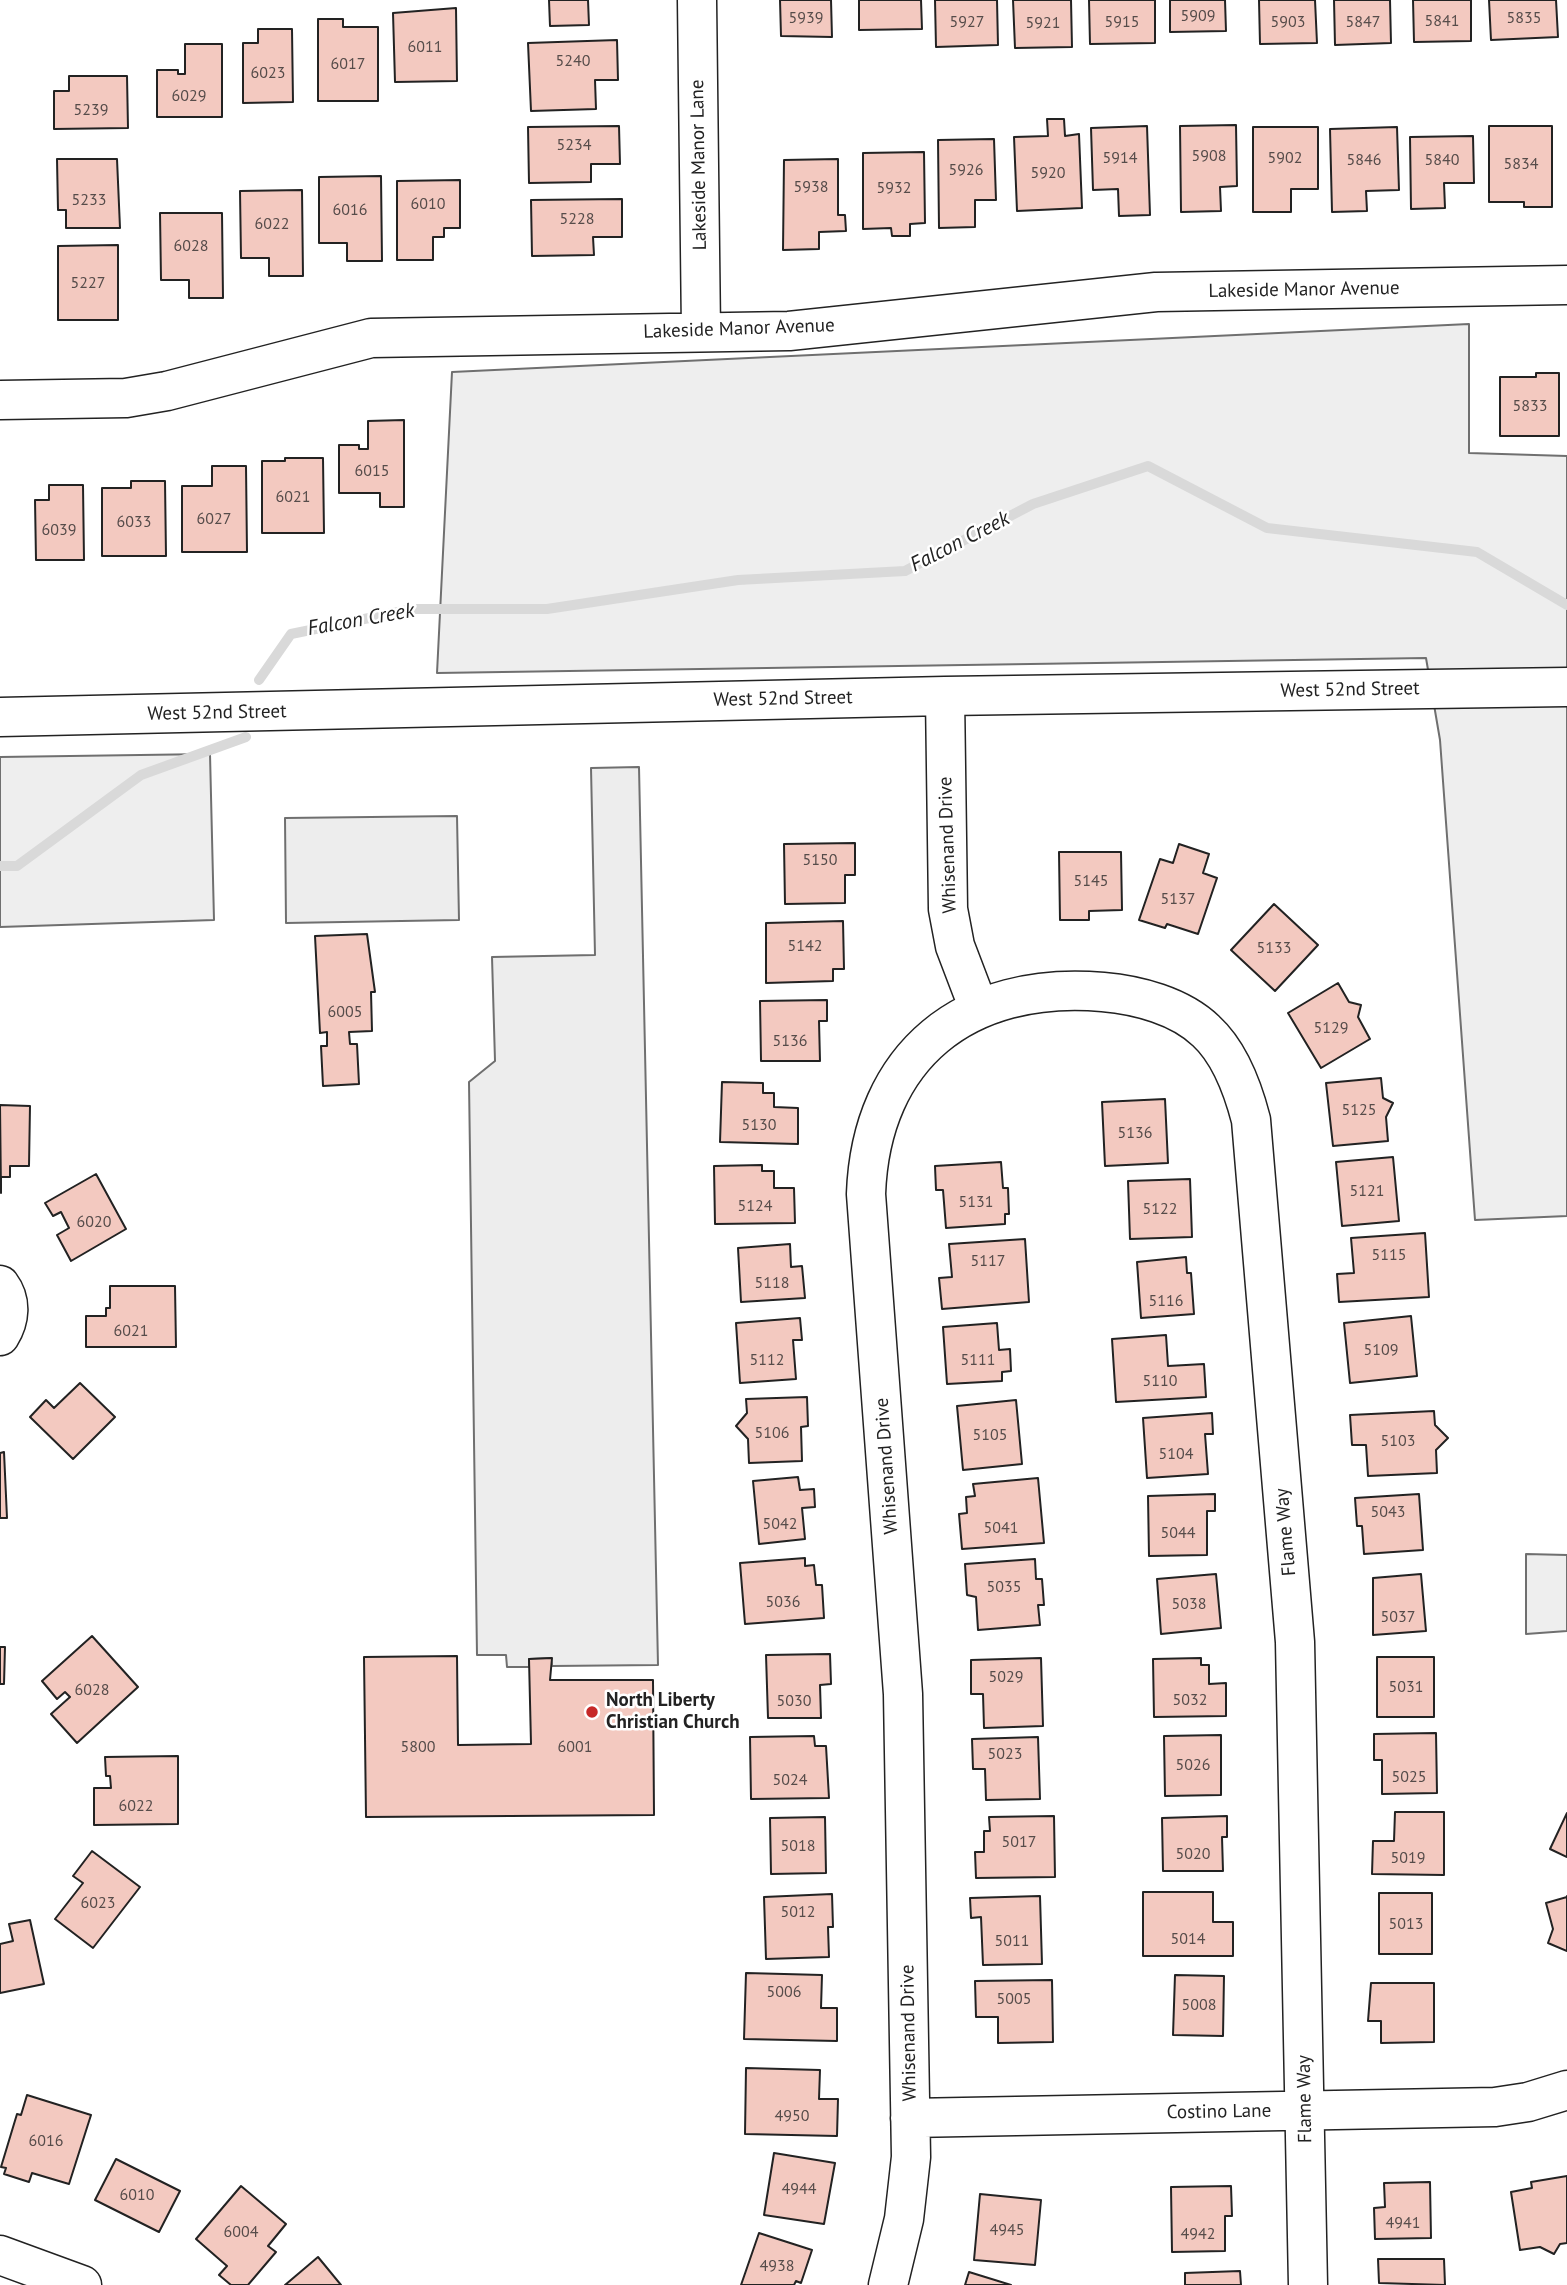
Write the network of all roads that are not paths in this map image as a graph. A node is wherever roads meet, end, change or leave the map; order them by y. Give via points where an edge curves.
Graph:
1 (697, 0) edge
2 (1567, 285) edge
3 (701, 331) junction
4 (0, 400) edge
5 (1567, 687) edge
6 (945, 696) junction
7 (0, 718) edge
8 (979, 1009) junction
9 (0, 1285) edge
10 (0, 1336) edge
11 (1567, 2090) edge
12 (1305, 2111) junction
13 (910, 2118) junction
14 (0, 2255) edge
15 (82, 2285) edge
16 (888, 2285) edge
17 (1308, 2285) edge

1 - 3 street, Lakeside Manor Lane
2 - 3 street, Lakeside Manor Avenue via 1156,292 789,331
3 - 4 street, Lakeside Manor Avenue via 371,338 126,398
5 - 6 street, West 52nd Street
6 - 7 street, West 52nd Street
6 - 8 street, Whisenand Drive via 948,909 955,946
8 - 12 street, Flame Way via 1043,991 1085,991 1147,1000 1205,1030 1228,1062 1245,1100 1254,1134 1295,1642
8 - 13 street, Whisenand Drive via 937,1036 907,1066 876,1121 867,1171 902,1682
9 - 10 street via 8,1310
11 - 12 street, Costino Lane via 1496,2107
12 - 13 street, Costino Lane
12 - 17 street, Flame Way
13 - 16 street, Whisenand Drive via 904,2219
14 - 15 street

